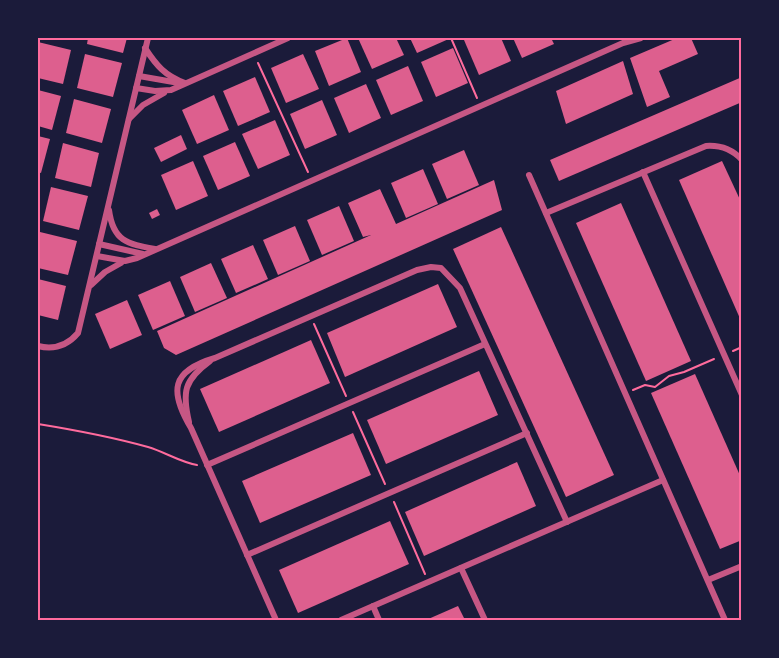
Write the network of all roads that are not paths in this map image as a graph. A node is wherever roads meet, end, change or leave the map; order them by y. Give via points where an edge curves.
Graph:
1 (148, 38) edge
2 (288, 38) edge
3 (631, 38) edge
4 (641, 38) edge
5 (623, 43) junction
6 (145, 48) junction
7 (139, 76) junction
8 (185, 83) junction
9 (136, 88) junction
10 (170, 90) junction
11 (128, 119) junction
12 (741, 160) edge
13 (643, 172) junction
14 (529, 175) dead end
15 (108, 204) junction
16 (546, 213) junction
17 (99, 244) junction
18 (155, 249) junction
19 (143, 254) junction
20 (97, 256) junction
21 (125, 261) junction
22 (89, 288) junction
23 (485, 344) junction
24 (38, 346) edge
25 (741, 395) edge
26 (527, 433) junction
27 (207, 465) junction
28 (663, 480) junction
29 (567, 522) junction
30 (248, 555) junction
31 (741, 566) edge
32 (461, 568) junction
33 (708, 580) junction
34 (373, 606) junction
35 (725, 619) edge
36 (276, 621) edge
37 (341, 621) edge
38 (379, 621) edge
39 (485, 621) edge

1 - 6 street
2 - 8 street
3 - 5 street
4 - 5 street
5 - 18 street
6 - 7 street
6 - 8 street via 163,72
7 - 8 street
7 - 9 street
8 - 10 street
9 - 10 street
9 - 11 street
10 - 11 street via 151,99
11 - 15 street
12 - 13 street via 730,149 706,146
13 - 16 street
13 - 25 street
14 - 16 street
15 - 17 street
15 - 18 street via 120,238
16 - 28 street
17 - 19 street
17 - 20 street
18 - 19 street
19 - 21 street
20 - 21 street
20 - 22 street
21 - 22 street via 105,272
22 - 24 street via 78,333 67,344 54,348
23 - 26 street
23 - 27 street
23 - 27 street via 460,288 436,267 417,270 311,316 215,358 196,372 187,385 185,400 191,428
26 - 29 street
26 - 30 street
27 - 30 street
28 - 29 street
28 - 33 street
29 - 32 street
30 - 36 street
31 - 33 street
32 - 34 street
32 - 39 street
33 - 35 street
34 - 37 street
34 - 38 street

